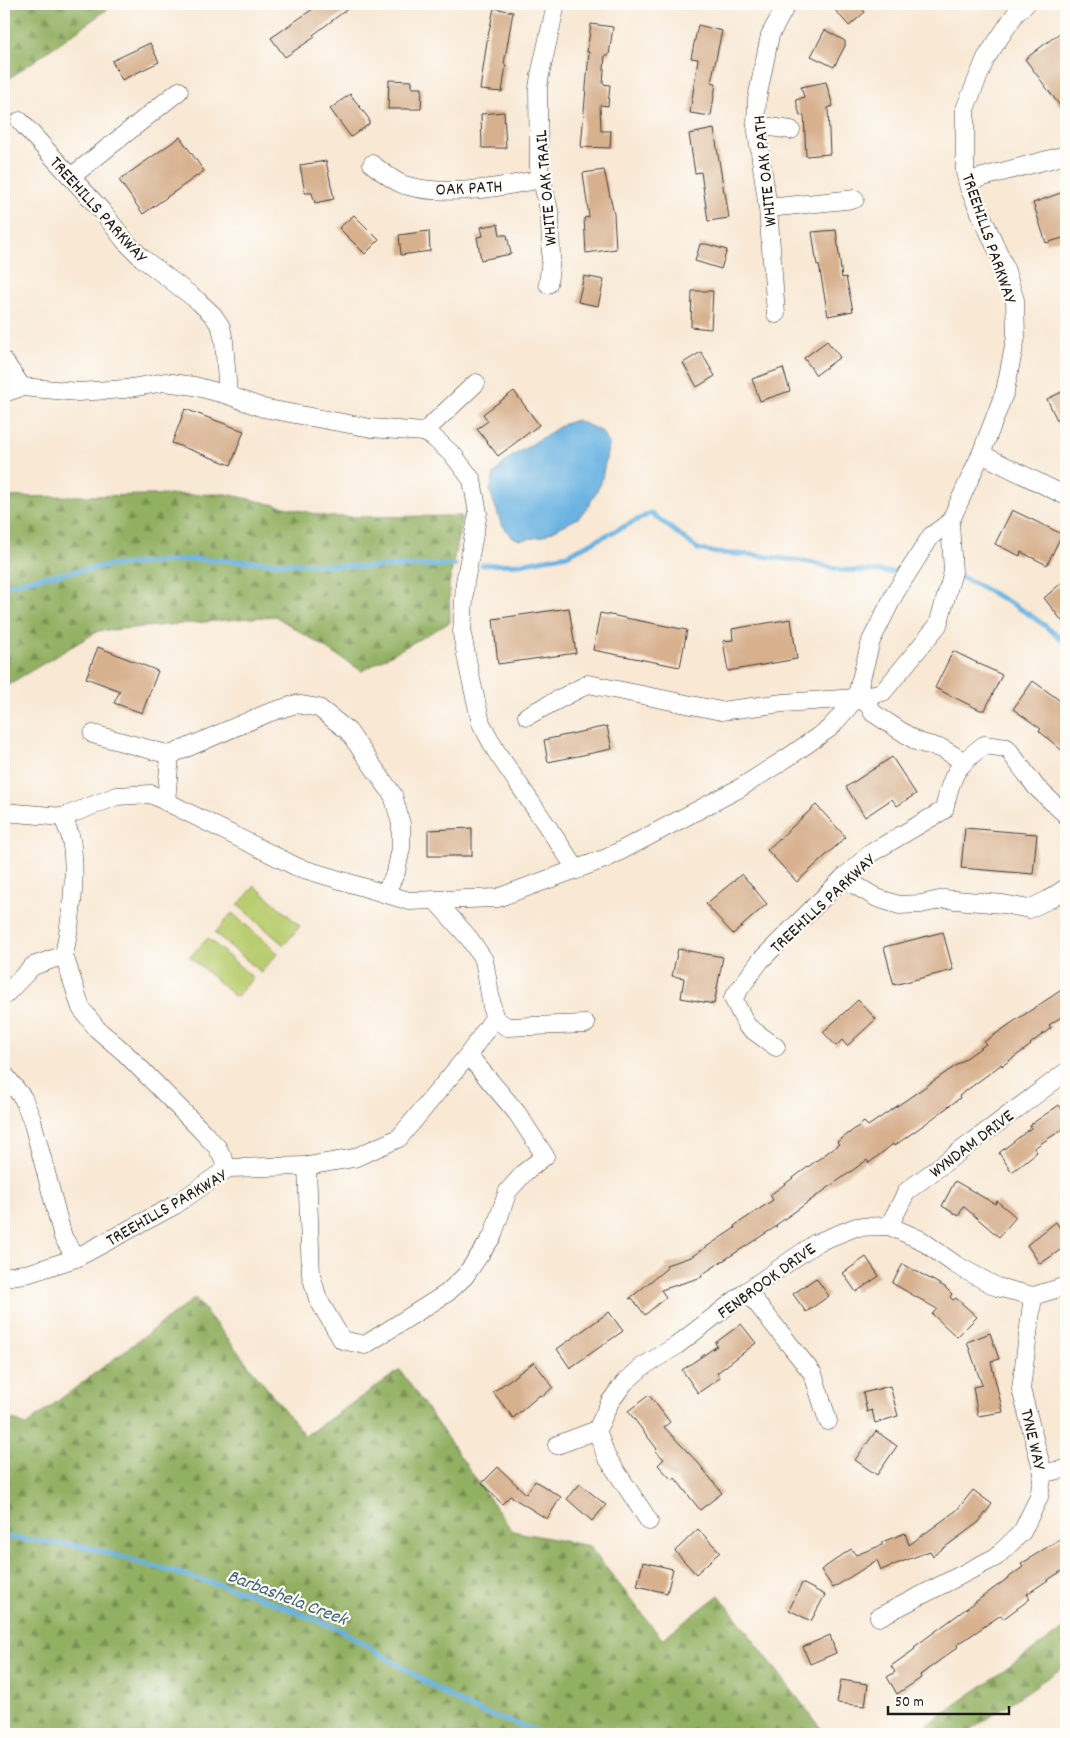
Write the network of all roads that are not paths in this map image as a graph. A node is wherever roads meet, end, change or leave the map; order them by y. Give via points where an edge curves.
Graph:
1 (556, 4) edge
2 (787, 4) edge
3 (1026, 4) edge
4 (179, 91) dead end
5 (20, 121) dead end
6 (756, 125) junction
7 (790, 130) dead end
8 (1066, 155) edge
9 (372, 164) dead end
10 (71, 177) junction
11 (542, 179) junction
12 (968, 181) junction
13 (855, 199) dead end
14 (768, 208) junction
15 (548, 284) dead end
16 (776, 314) dead end
17 (4, 361) edge
18 (476, 383) dead end
19 (22, 387) junction
20 (4, 393) edge
21 (228, 395) junction
22 (424, 432) junction
23 (981, 454) junction
24 (1065, 493) edge
25 (950, 522) junction
26 (856, 698) junction
27 (527, 716) dead end
28 (93, 734) dead end
29 (170, 755) junction
30 (963, 761) junction
31 (166, 802) junction
32 (4, 812) edge
33 (1066, 815) edge
34 (62, 817) junction
35 (577, 870) junction
36 (843, 878) junction
37 (1066, 888) edge
38 (385, 894) junction
39 (435, 900) junction
40 (64, 955) junction
41 (4, 996) edge
42 (494, 1018) junction
43 (586, 1024) dead end
44 (776, 1047) dead end
45 (468, 1055) junction
46 (1066, 1072) edge
47 (4, 1074) edge
48 (308, 1166) junction
49 (228, 1168) junction
50 (889, 1226) junction
51 (76, 1258) junction
52 (4, 1277) edge
53 (1066, 1286) edge
54 (747, 1291) junction
55 (1033, 1296) junction
56 (828, 1421) dead end
57 (597, 1430) junction
58 (557, 1445) dead end
59 (1066, 1469) edge
60 (1043, 1473) junction
61 (649, 1521) dead end
62 (879, 1616) dead end

1 - 11 street, WHITE OAK TRAIL via 538,88
2 - 6 street, WHITE OAK PATH via 770,36 757,99
3 - 12 street, TREEHILLS PARKWAY via 1016,13 986,58 965,109 965,172
4 - 10 street
5 - 10 street, TREEHILLS PARKWAY
6 - 7 street
6 - 14 street, WHITE OAK PATH
8 - 12 street
9 - 11 street, OAK PATH via 406,186 443,192
10 - 21 street, TREEHILLS PARKWAY via 102,210 124,241 198,301 221,327
11 - 15 street, WHITE OAK TRAIL via 550,214 552,258
12 - 23 street, TREEHILLS PARKWAY via 1015,300 1016,338 1005,391
13 - 14 street
14 - 16 street, WHITE OAK PATH
17 - 19 street
18 - 22 street
19 - 20 street
19 - 21 street via 78,392 125,390 165,382
21 - 22 street via 263,408 371,428
22 - 35 street via 454,456 472,480 478,513 465,582 462,634 481,723 496,751
23 - 24 street
23 - 25 street, TREEHILLS PARKWAY
25 - 26 street, TREEHILLS PARKWAY via 931,536 895,593 871,641
25 - 26 street, TREEHILLS PARKWAY via 953,572 938,624 883,692
26 - 27 street, TREEHILLS PARKWAY via 721,711 588,684
26 - 30 street via 918,742 944,749
26 - 35 street, TREEHILLS PARKWAY via 830,728 740,788 607,858
28 - 29 street
29 - 31 street
29 - 38 street via 296,704 319,708 348,731 393,795 401,824 401,848 396,872
30 - 33 street, TREEHILLS PARKWAY via 984,745 1007,748 1036,787
30 - 36 street, TREEHILLS PARKWAY via 950,781 944,810 872,854
31 - 34 street, TREEHILLS PARKWAY via 151,794 117,796
31 - 38 street, TREEHILLS PARKWAY via 297,867
32 - 34 street, TREEHILLS PARKWAY
34 - 40 street via 70,834 73,866 71,922
35 - 39 street, TREEHILLS PARKWAY via 497,898
36 - 37 street via 877,898 899,905 944,899 1029,909
36 - 44 street, TREEHILLS PARKWAY via 760,961 733,998 747,1026
38 - 39 street, TREEHILLS PARKWAY via 409,901
39 - 42 street via 470,938 484,960
40 - 41 street via 33,966
40 - 49 street via 81,1008 97,1030 125,1053 198,1126 217,1147
42 - 43 street via 507,1027
42 - 45 street, TREEHILLS PARKWAY
45 - 48 street, TREEHILLS PARKWAY via 399,1138 354,1158
45 - 48 street via 518,1113 545,1156 508,1191 492,1236 465,1276 447,1293 365,1344 342,1340 318,1299 311,1276
46 - 50 street, WYNDAM DRIVE via 907,1191
47 - 51 street via 23,1098 32,1120 63,1237
48 - 49 street, TREEHILLS PARKWAY
49 - 51 street, TREEHILLS PARKWAY via 175,1205
50 - 54 street, FENBROOK DRIVE via 856,1227 816,1243
50 - 55 street, FENBROOK DRIVE via 921,1240 997,1287
51 - 52 street, TREEHILLS PARKWAY via 30,1273
53 - 55 street
54 - 56 street via 813,1374
54 - 57 street, FENBROOK DRIVE via 624,1383 610,1402
55 - 60 street, TYNE WAY via 1021,1389
57 - 58 street
57 - 61 street via 606,1456
59 - 60 street
60 - 62 street, TYNE WAY via 1039,1498 1022,1532 996,1557

